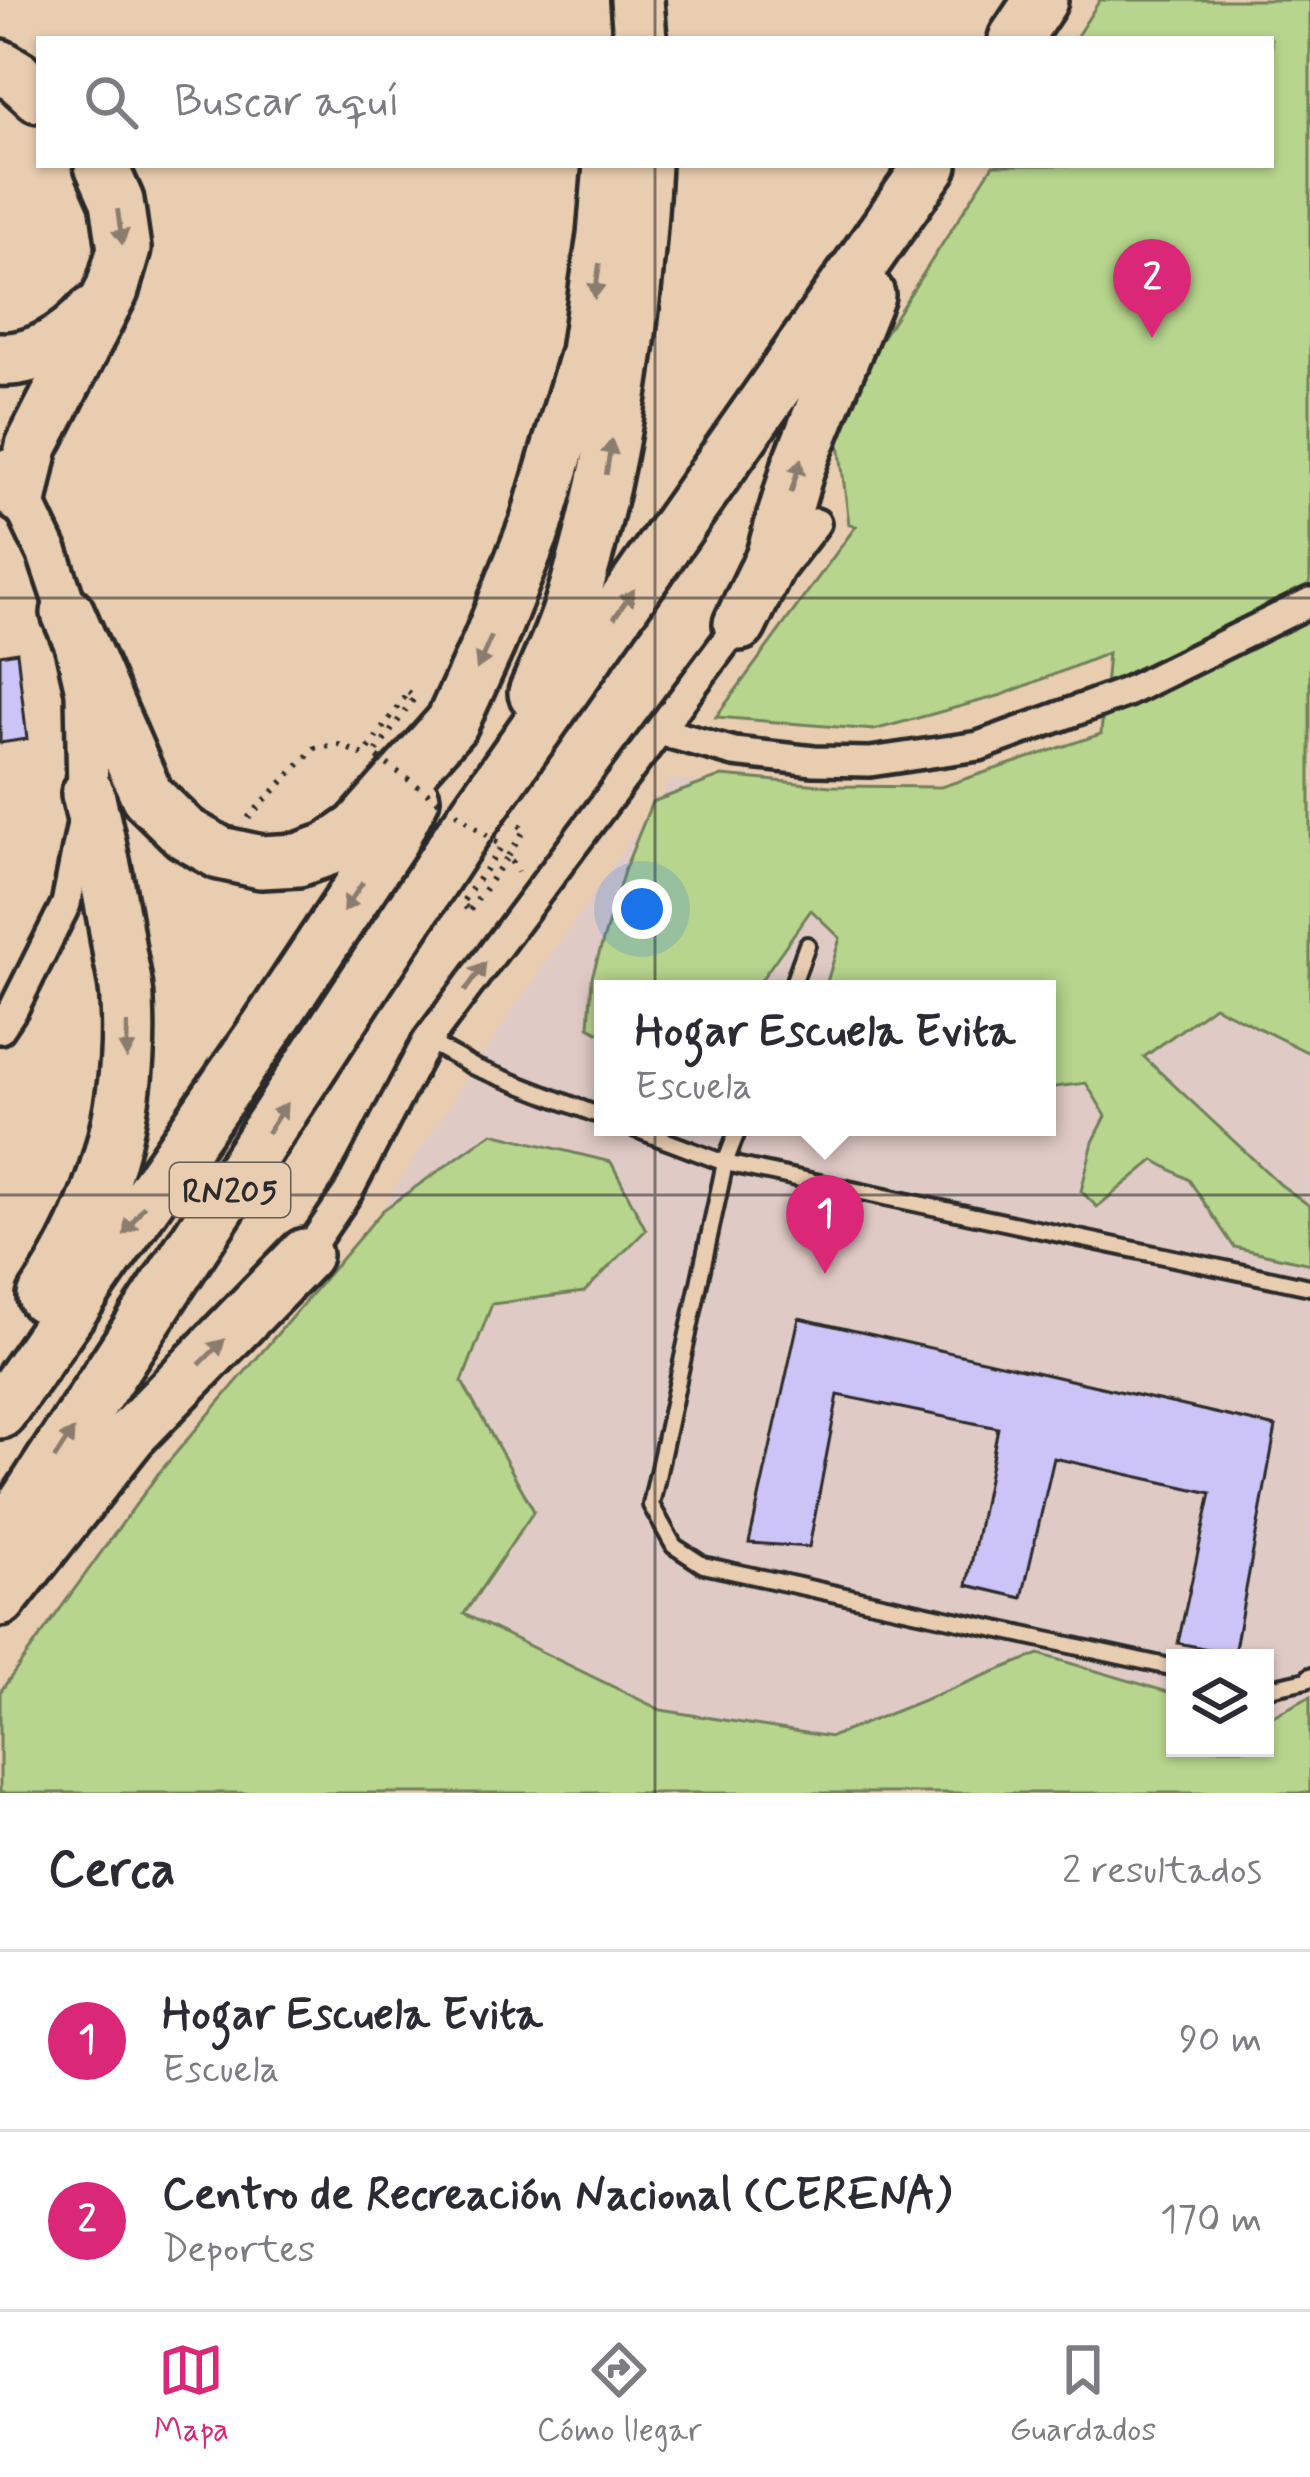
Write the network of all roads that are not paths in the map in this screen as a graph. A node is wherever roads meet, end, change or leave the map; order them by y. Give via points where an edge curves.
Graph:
1 (606, 0) edge
2 (637, 0) edge
3 (1041, 0) edge
4 (609, 36) edge
5 (640, 36) edge
6 (1017, 36) edge
7 (0, 66) edge
8 (36, 93) edge
9 (102, 168) edge
10 (610, 168) edge
11 (644, 168) edge
12 (928, 170) edge
13 (112, 290) junction
14 (0, 359) edge
15 (10, 483) edge
16 (816, 523) dead end
17 (1310, 602) edge
18 (68, 614) junction
19 (740, 624) junction
20 (452, 723) junction
21 (659, 731) junction
22 (88, 794) junction
23 (460, 838) junction
24 (807, 945) dead end
25 (794, 980) edge
26 (0, 1029) edge
27 (427, 1042) junction
28 (594, 1114) edge
29 (654, 1136) edge
30 (736, 1136) edge
31 (725, 1163) junction
32 (305, 1255) joint
33 (1310, 1287) edge
34 (0, 1362) edge
35 (0, 1412) edge
36 (0, 1542) edge
37 (0, 1600) edge
38 (1166, 1666) edge
39 (1310, 1676) edge
40 (1274, 1687) edge

1 - 4 highway
2 - 5 highway
3 - 6 highway
7 - 8 highway
9 -> 13 highway via 124,249
10 -> 20 highway via 587,352 536,524
23 -> 11 highway via 532,702 598,508 625,363
19 -> 12 highway via 772,558 858,315
23 -> 12 highway
13 - 14 highway via 50,347
13 - 15 highway
15 - 18 street via 48,554
16 - 19 street
17 - 21 street via 1127,692 979,746 814,760 734,752
18 - 20 highway via 147,796 220,853 261,862 329,849 358,829
18 - 22 street via 86,691
19 - 21 street
20 -> 35 highway, RN205 via 392,839
27 -> 21 street
22 - 26 street via 66,904
22 -> 34 highway via 128,1000 119,1125 64,1268
36 -> 23 highway, RN205
24 - 25 lane
27 - 28 lane
27 - 32 street via 348,1192
29 - 31 lane
30 - 31 lane
31 - 33 lane
31 - 38 lane via 651,1505 674,1546 703,1565
37 -> 32 highway via 130,1435
39 - 40 lane

